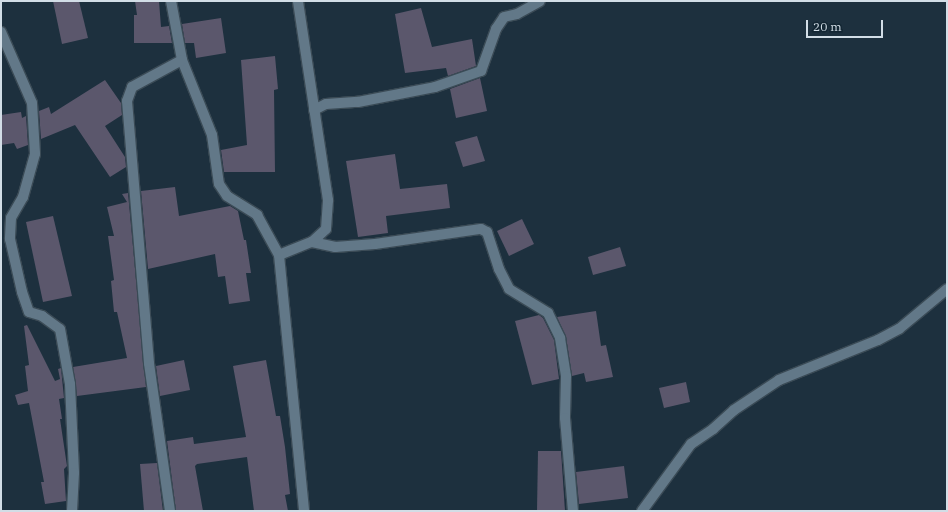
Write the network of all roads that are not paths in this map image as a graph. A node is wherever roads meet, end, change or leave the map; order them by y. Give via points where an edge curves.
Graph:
1 (171, 1) edge
2 (298, 1) edge
3 (540, 1) edge
4 (1, 32) edge
5 (182, 60) junction
6 (314, 110) junction
7 (312, 242) junction
8 (279, 255) junction
9 (947, 290) edge
10 (72, 511) edge
11 (170, 511) edge
12 (304, 511) edge
13 (573, 511) edge
14 (642, 511) edge

1 - 5 street
2 - 6 street
3 - 6 street via 517,14 504,17 496,29 481,71 436,87 358,102 326,104
4 - 10 street via 32,103 35,154 23,197 11,218 10,238 29,312 42,316 60,329 70,384 74,473
5 - 8 street via 212,135 219,184 227,196 257,215
5 - 11 street via 132,87 127,101 149,363
6 - 7 street via 328,200 326,229
7 - 8 street
7 - 13 street via 343,246 481,229 487,232 499,270 510,289 548,313 560,338 566,376 565,418
8 - 12 street
9 - 14 street via 899,329 779,380 734,410 691,444

